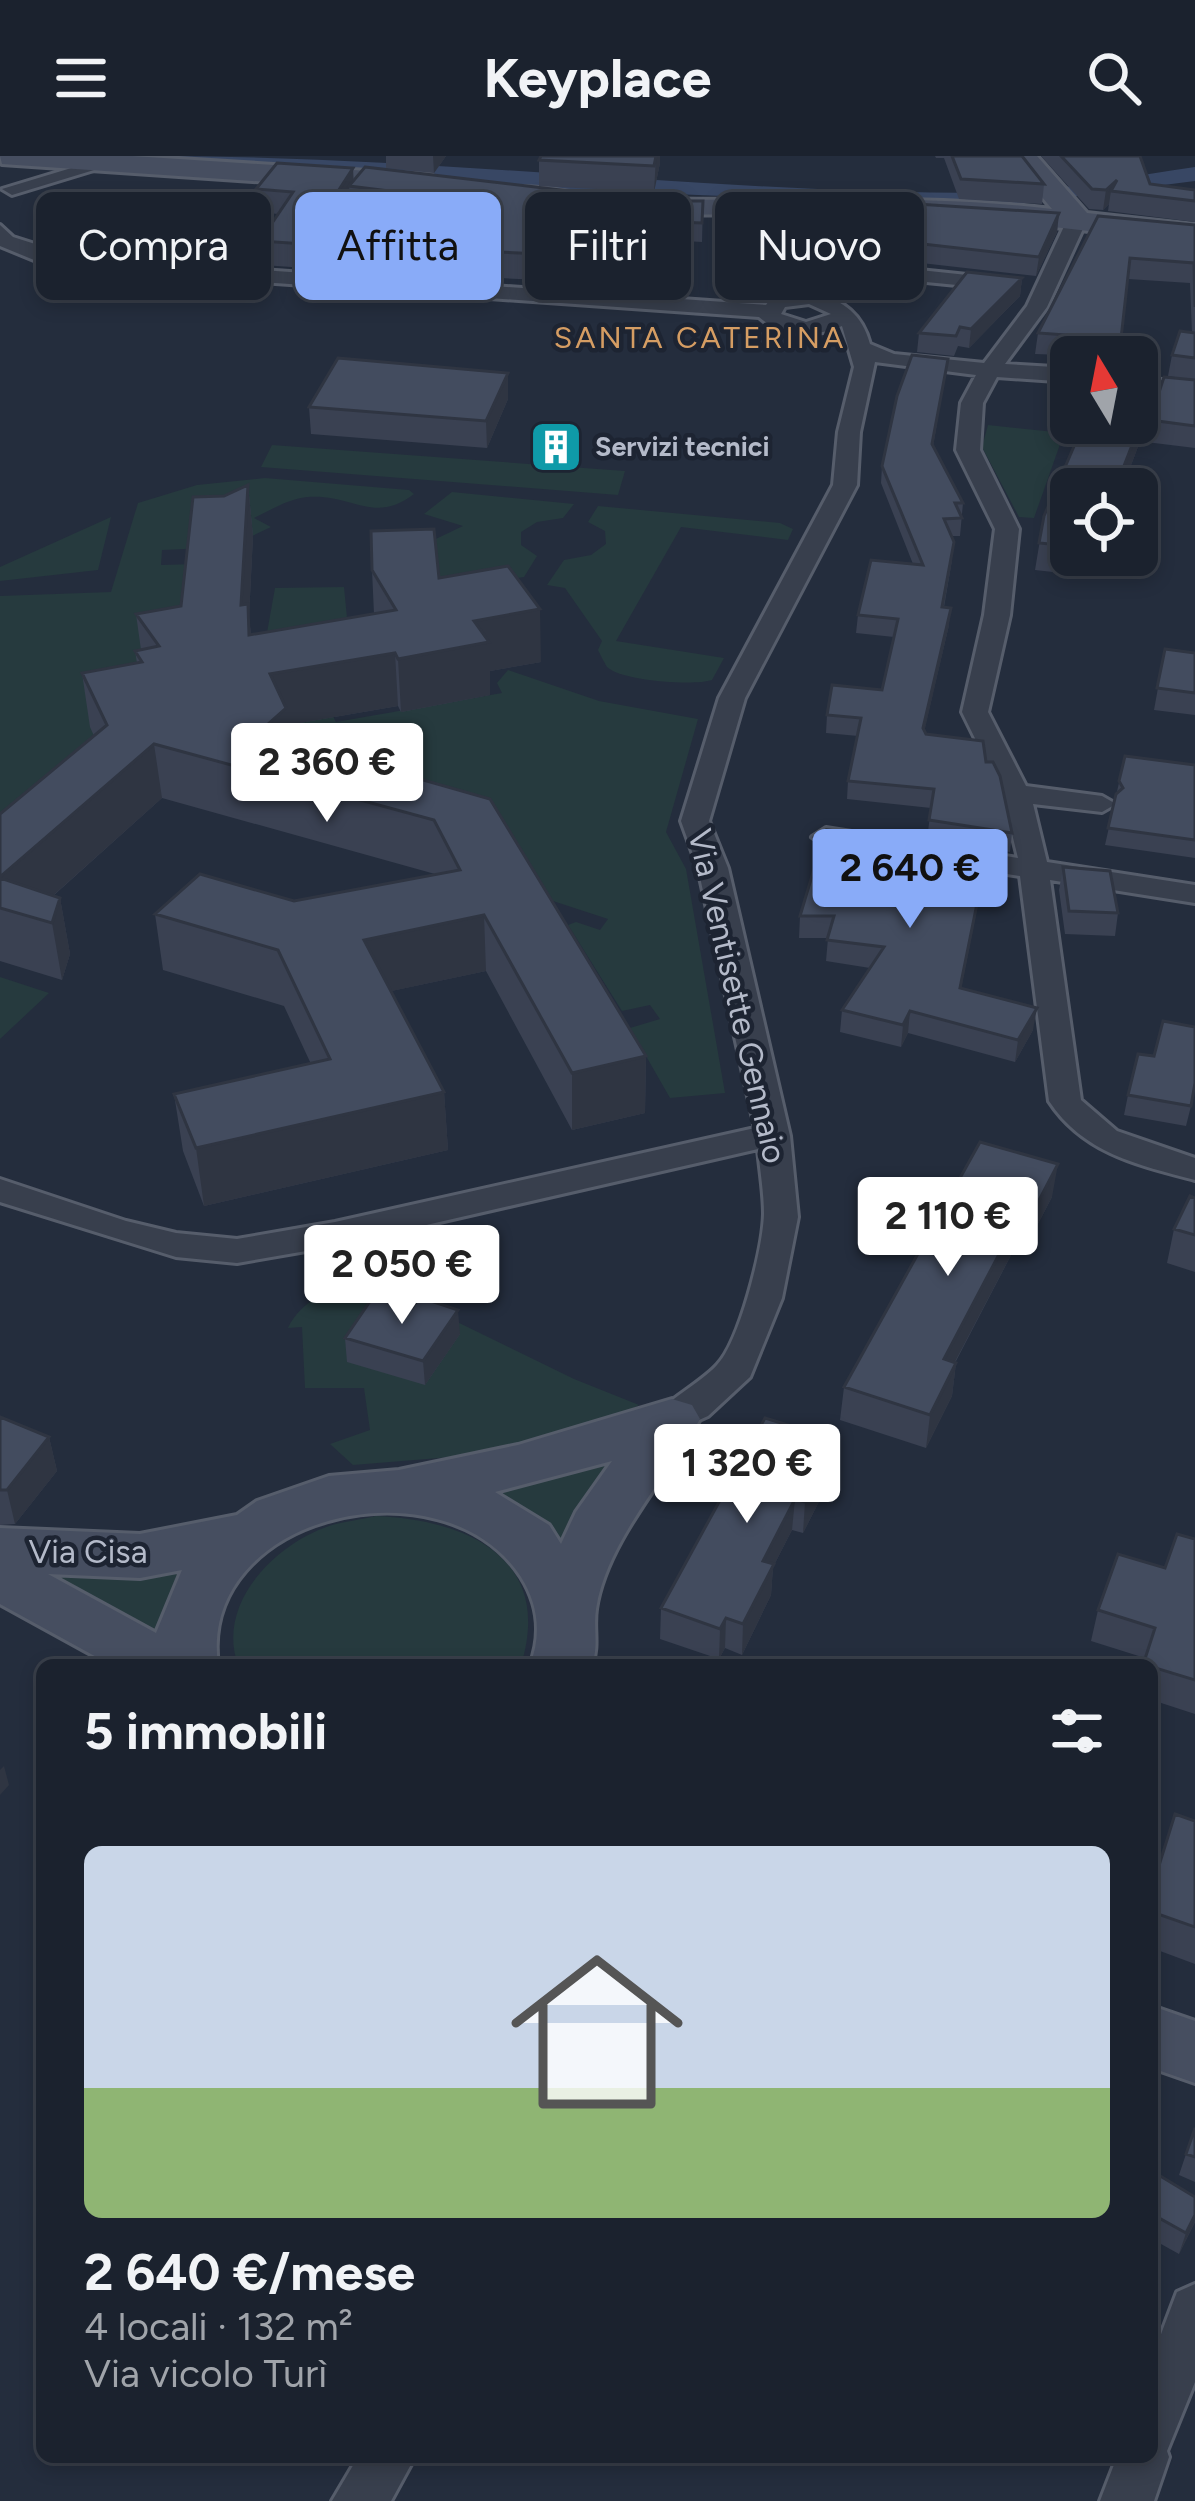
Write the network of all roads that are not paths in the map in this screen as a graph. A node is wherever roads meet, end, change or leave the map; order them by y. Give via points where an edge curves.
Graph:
1 (1022, 156) edge
2 (22, 170) edge
3 (450, 186) edge
4 (489, 190) edge
5 (1065, 202) junction
6 (924, 204) edge
7 (715, 210) edge
8 (0, 211) edge
9 (0, 231) edge
10 (1195, 234) edge
11 (924, 277) edge
12 (1046, 288) junction
13 (786, 300) edge
14 (833, 300) edge
15 (782, 304) junction
16 (839, 310) junction
17 (812, 328) junction
18 (862, 359) junction
19 (991, 368) junction
20 (1050, 373) edge
21 (1158, 386) edge
22 (1195, 391) edge
23 (1016, 793) junction
24 (1102, 804) dead end
25 (826, 837) edge
26 (1033, 867) junction
27 (1195, 894) edge
28 (773, 1136) junction
29 (1195, 1169) edge
30 (0, 1190) edge
31 (672, 1419) junction
32 (367, 1491) junction
33 (247, 1535) junction
34 (0, 1550) edge
35 (0, 1576) edge
36 (568, 1641) edge
37 (148, 1659) edge
38 (186, 1659) edge
39 (1158, 2038) edge
40 (1195, 2052) edge
41 (1195, 2309) edge
42 (1158, 2414) edge
43 (385, 2463) edge
44 (1141, 2463) edge
45 (359, 2501) edge
46 (1127, 2501) edge

1 - 5 street
2 - 3 street via 108,163
2 - 8 street
4 - 7 street
5 - 6 street
5 - 10 street
5 - 12 street
9 - 15 street via 23,249 76,263
11 - 12 street
12 - 19 street
13 - 15 street
14 - 16 street
15 - 16 street
15 - 17 street via 780,324
16 - 17 street via 833,324
16 - 18 street via 854,326
17 - 18 street
18 - 19 street
18 - 28 street, Via Ventisette Gennaio via 844,485 733,698 695,821 713,868
19 - 20 street
19 - 23 street via 972,403 968,450 1006,529 975,712
21 - 22 street
23 - 24 street
23 - 26 street
25 - 26 street
26 - 27 street
26 - 29 street via 1065,1101 1079,1124 1109,1142
28 - 30 street via 237,1251 117,1230
28 - 31 street, Via Ventisette Gennaio via 782,1217 764,1298 737,1369
31 - 32 street, Via Ventisette Gennaio via 524,1468
31 - 36 street, Via Ventisette Gennaio via 597,1528
32 - 33 street via 303,1506
32 - 36 street via 422,1492 474,1506 517,1531 549,1565
33 - 34 street, Via Cisa via 140,1556
33 - 38 street via 213,1569 191,1608
35 - 37 street, Via Cisa
39 - 40 street
41 - 42 street
43 - 45 street
44 - 46 street

